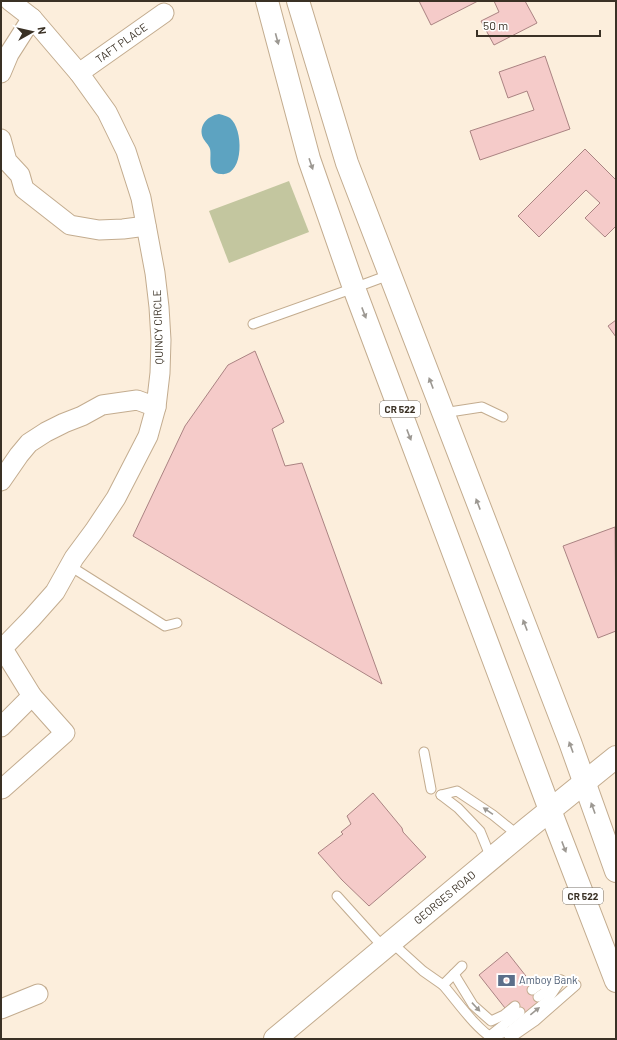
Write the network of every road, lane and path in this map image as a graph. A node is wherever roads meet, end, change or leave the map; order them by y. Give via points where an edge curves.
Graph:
1 (10, 1) edge
2 (267, 1) edge
3 (298, 1) edge
4 (164, 13) dead end
5 (32, 18) junction
6 (1, 73) edge
7 (79, 73) junction
8 (1, 139) edge
9 (146, 226) junction
10 (389, 274) junction
11 (354, 288) junction
12 (253, 324) dead end
13 (156, 406) junction
14 (442, 413) junction
15 (503, 417) dead end
16 (1, 480) edge
17 (70, 566) junction
18 (177, 623) dead end
19 (2, 649) edge
20 (32, 696) junction
21 (1, 727) edge
22 (424, 752) dead end
23 (616, 757) edge
24 (584, 783) junction
25 (1, 788) edge
26 (431, 789) dead end
27 (550, 810) junction
28 (519, 836) junction
29 (492, 860) junction
30 (616, 871) edge
31 (337, 896) dead end
32 (388, 945) junction
33 (462, 966) dead end
34 (454, 974) junction
35 (616, 981) edge
36 (443, 985) junction
37 (576, 985) dead end
38 (38, 994) dead end
39 (535, 994) dead end
40 (1, 1009) edge
41 (491, 1038) edge
42 (275, 1039) edge
43 (509, 1039) edge

1 - 5 street, QUINCY CIRCLE
2 -> 11 main road, CR 522 via 309,159
3 - 10 main road via 347,164
4 - 7 street, TAFT PLACE
5 - 6 street via 9,54
5 - 7 street, QUINCY CIRCLE
7 - 9 street, QUINCY CIRCLE via 107,112 126,151 141,198
8 - 9 street via 7,161 20,175 24,189 70,225 99,230
9 - 13 street, QUINCY CIRCLE via 160,313 160,374
10 - 11 lane
14 -> 10 main road
11 - 12 lane
11 -> 27 main road, CR 522
13 - 16 street via 137,400 102,405 64,423 29,443
13 - 17 street, QUINCY CIRCLE via 148,436 116,498
14 - 15 lane via 482,407
24 -> 14 main road
17 - 18 lane via 165,626
17 - 19 street, QUINCY CIRCLE via 55,592
19 - 20 street
20 - 21 street
20 - 25 street via 65,733
22 - 26 lane
23 - 24 main road, GEORGES ROAD
24 - 27 main road, GEORGES ROAD
30 -> 24 main road
27 - 28 main road, GEORGES ROAD
27 -> 35 main road, CR 522
28 - 29 main road, GEORGES ROAD
28 -> 29 lane via 457,790 441,795 480,831
29 - 32 main road, GEORGES ROAD
31 - 32 lane
32 - 36 lane
32 - 42 main road, GEORGES ROAD
33 - 34 lane
34 - 36 lane
34 -> 41 lane via 473,1005 491,1021 517,1009
36 - 41 lane
37 - 43 lane via 535,1021
38 - 40 street
41 -> 39 lane via 510,1031 547,1001 561,980 539,985

